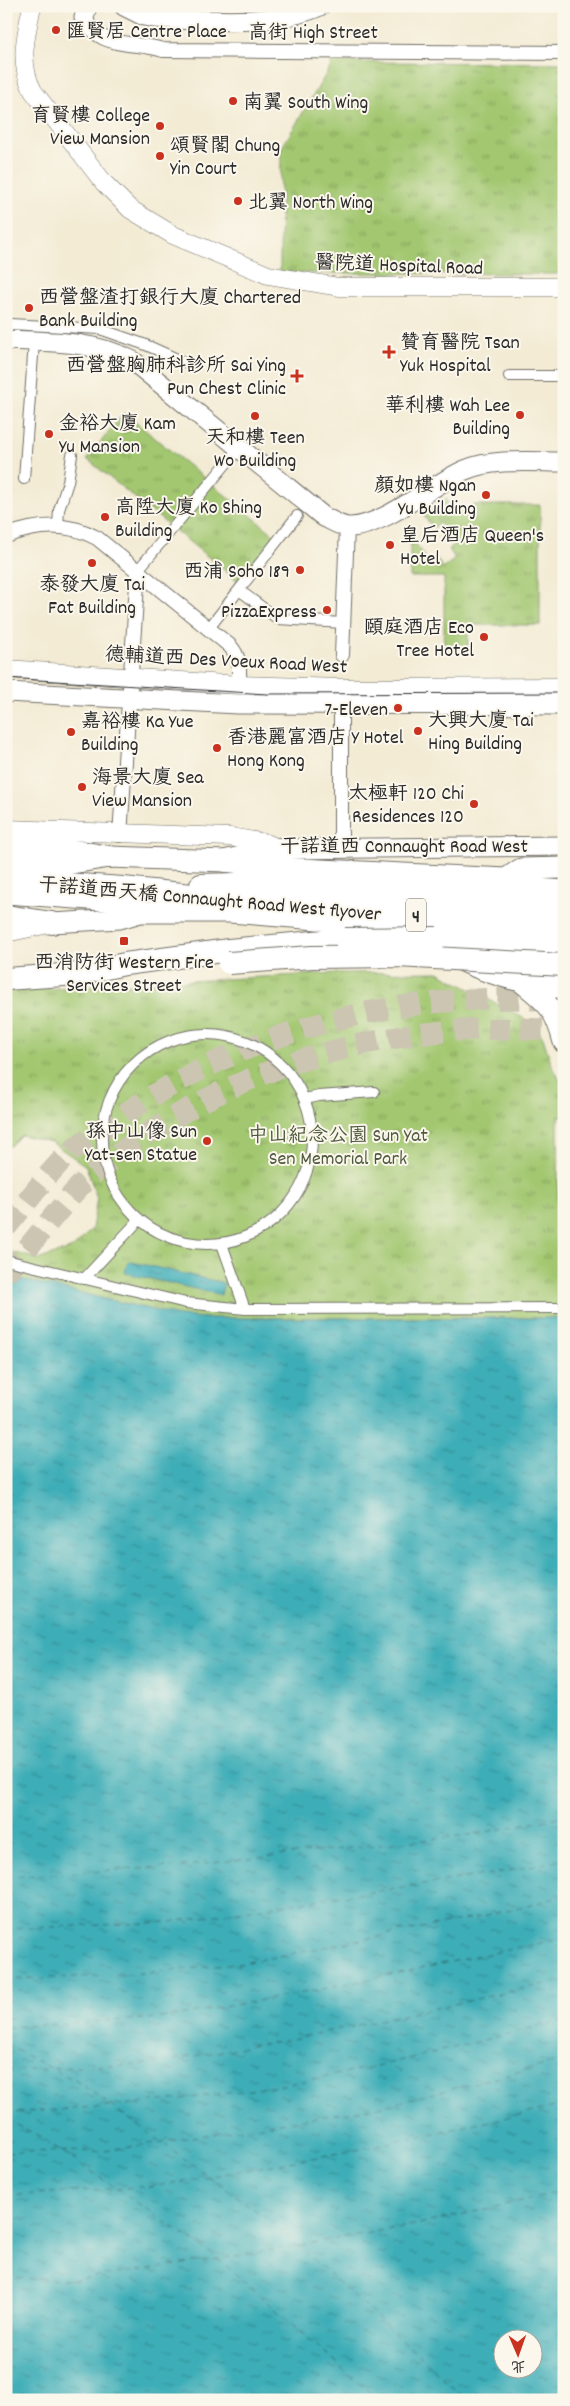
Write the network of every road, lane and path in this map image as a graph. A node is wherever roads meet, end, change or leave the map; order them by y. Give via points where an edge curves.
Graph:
1 (32, 6) edge
2 (124, 6) edge
3 (320, 6) edge
4 (84, 10) edge
5 (564, 54) edge
6 (564, 287) edge
7 (8, 331) edge
8 (34, 333) junction
9 (184, 362) dead end
10 (509, 376) dead end
11 (564, 376) edge
12 (240, 447) junction
13 (72, 455) dead end
14 (564, 462) edge
15 (24, 479) dead end
16 (297, 516) dead end
17 (58, 526) junction
18 (347, 527) junction
19 (6, 536) edge
20 (138, 570) junction
21 (239, 590) junction
22 (343, 623) junction
23 (209, 628) junction
24 (342, 655) dead end
25 (6, 669) edge
26 (130, 677) junction
27 (239, 685) junction
28 (564, 687) edge
29 (6, 692) edge
30 (129, 699) junction
31 (564, 705) edge
32 (342, 706) junction
33 (6, 829) edge
34 (120, 834) junction
35 (564, 846) edge
36 (17, 848) edge
37 (280, 849) junction
38 (341, 849) junction
39 (109, 858) junction
40 (226, 860) junction
41 (6, 863) edge
42 (564, 868) edge
43 (506, 879) junction
44 (6, 880) edge
45 (123, 888) junction
46 (564, 891) edge
47 (6, 894) edge
48 (564, 904) edge
49 (144, 912) junction
50 (6, 916) edge
51 (52, 923) junction
52 (564, 926) edge
53 (6, 933) edge
54 (564, 945) edge
55 (564, 964) edge
56 (77, 974) junction
57 (6, 979) edge
58 (522, 982) junction
59 (564, 988) edge
60 (564, 1042) edge
61 (374, 1092) dead end
62 (305, 1099) junction
63 (139, 1220) junction
64 (222, 1244) junction
65 (6, 1260) edge
66 (84, 1280) junction
67 (564, 1308) edge
68 (245, 1309) junction

1 - 6 street, 醫院道 Hospital Road via 24,60 32,91 110,191 140,216 164,230 268,275 339,287
2 - 3 main road via 154,18 267,19 297,15
4 - 5 street, 高街 High Street via 97,34 118,44 163,50
7 - 8 main road
8 - 9 street via 100,329
8 - 12 main road via 91,345 133,361
8 - 15 street
10 - 11 street
12 - 18 main road via 324,517
12 - 20 street
13 - 17 street
14 - 18 main road via 499,463 466,469 401,508
16 - 21 street
17 - 19 street via 32,528
17 - 20 street via 97,538
18 - 22 street
20 - 23 street
20 - 26 street
21 - 22 street via 278,619
21 - 23 street
22 - 24 street
23 - 27 street via 236,654
25 - 26 street, 德輔道西 Des Voeux Road West
26 - 27 street, 德輔道西 Des Voeux Road West
26 - 30 street
27 - 28 street, 德輔道西 Des Voeux Road West
29 - 30 main road, 德輔道西 Des Voeux Road West
30 - 32 main road, 德輔道西 Des Voeux Road West
30 - 34 street
31 - 32 main road, 德輔道西 Des Voeux Road West
32 - 38 street
33 - 34 street, 干諾道西 Connaught Road West
34 - 37 street, 干諾道西 Connaught Road West via 230,837 266,843
35 - 38 main road, 干諾道西 Connaught Road West
36 - 39 highway via 62,849
37 - 38 main road, 干諾道西 Connaught Road West
37 - 40 highway
39 - 40 main road, 干諾道西 Connaught Road West
39 - 41 main road, 干諾道西 Connaught Road West via 60,865
40 - 43 main road, 干諾道西 Connaught Road West via 280,868
42 - 43 main road, 干諾道西 Connaught Road West via 521,868
43 - 46 main road, 干諾道西 Connaught Road West via 522,888
44 - 45 highway, 干諾道西天橋 Connaught Road West flyover / 4
45 - 48 highway via 257,882
45 - 52 highway, 干諾道西天橋 Connaught Road West flyover / 4 via 332,909
47 - 49 main road via 117,900
49 - 51 main road via 120,920
49 - 58 main road via 230,912 379,924 410,932 476,967
50 - 51 highway
51 - 53 street
54 - 56 highway, 干諾道西天橋 Connaught Road West flyover / 4, bridge via 436,938 345,939 229,950 124,964
55 - 56 highway, bridge via 435,956 353,956
56 - 57 highway, 干諾道西天橋 Connaught Road West flyover / 4
58 - 59 main road
58 - 60 main road via 547,1003 559,1024
61 - 62 street
62 - 63 street via 279,1062 240,1040 194,1035 172,1040 149,1052 129,1069 114,1090 105,1114 102,1137 104,1160 111,1182 123,1203
62 - 64 street via 313,1141 311,1162 302,1186 288,1207 270,1224 247,1237
63 - 64 street via 178,1240
63 - 66 street
64 - 68 street
65 - 66 street
66 - 68 street via 186,1303
67 - 68 street

